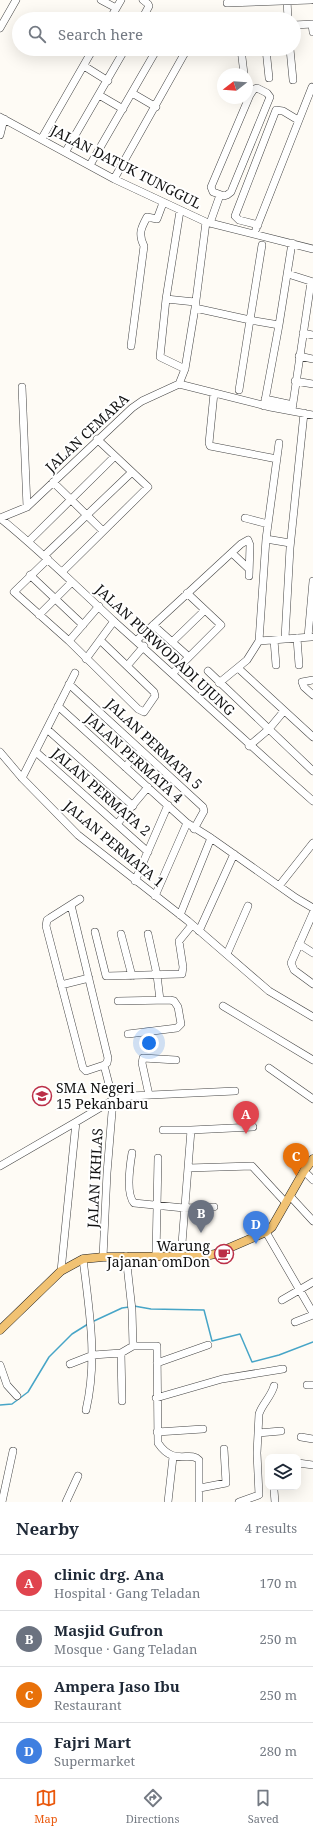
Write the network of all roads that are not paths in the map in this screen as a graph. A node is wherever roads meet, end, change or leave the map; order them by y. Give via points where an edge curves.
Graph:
1 (14, 0) edge
2 (101, 0) edge
3 (121, 0) edge
4 (143, 0) edge
5 (287, 0) edge
6 (311, 0) edge
7 (227, 2) dead end
8 (116, 8) junction
9 (114, 12) edge
10 (146, 12) edge
11 (288, 12) edge
12 (313, 24) edge
13 (1, 25) edge
14 (301, 25) edge
15 (313, 32) edge
16 (89, 56) edge
17 (121, 56) edge
18 (153, 56) edge
19 (183, 56) edge
20 (242, 56) edge
21 (267, 56) edge
22 (291, 56) edge
23 (84, 66) junction
24 (243, 68) edge
25 (269, 78) dead end
26 (293, 80) dead end
27 (108, 81) junction
28 (312, 87) dead end
29 (132, 93) junction
30 (99, 95) junction
31 (156, 107) junction
32 (123, 109) junction
33 (2, 118) edge
34 (298, 120) junction
35 (0, 135) edge
36 (42, 138) junction
37 (66, 151) junction
38 (90, 165) junction
39 (114, 179) junction
40 (220, 195) junction
41 (163, 203) junction
42 (180, 211) junction
43 (208, 223) junction
44 (258, 225) junction
45 (254, 233) junction
46 (292, 243) junction
47 (262, 245) dead end
48 (313, 249) edge
49 (288, 274) junction
50 (312, 282) edge
51 (166, 299) junction
52 (195, 305) junction
53 (310, 310) edge
54 (250, 320) junction
55 (279, 325) junction
56 (303, 333) junction
57 (313, 335) edge
58 (131, 346) dead end
59 (299, 356) junction
60 (313, 359) edge
61 (185, 369) junction
62 (295, 381) junction
63 (179, 384) junction
64 (313, 384) edge
65 (22, 387) dead end
66 (239, 390) dead end
67 (214, 393) junction
68 (264, 402) junction
69 (292, 408) junction
70 (304, 413) junction
71 (313, 415) edge
72 (97, 440) junction
73 (279, 443) dead end
74 (115, 456) junction
75 (277, 459) junction
76 (132, 472) junction
77 (53, 482) junction
78 (71, 500) junction
79 (27, 507) junction
80 (87, 515) junction
81 (0, 518) edge
82 (245, 518) dead end
83 (268, 524) junction
84 (103, 531) junction
85 (266, 539) junction
86 (29, 541) junction
87 (290, 543) junction
88 (232, 553) junction
89 (46, 557) junction
90 (62, 572) junction
91 (30, 575) junction
92 (313, 581) edge
93 (72, 582) junction
94 (187, 592) junction
95 (55, 600) junction
96 (99, 606) junction
97 (205, 610) junction
98 (39, 616) junction
99 (114, 621) junction
100 (83, 625) junction
101 (153, 625) junction
102 (311, 637) edge
103 (285, 638) junction
104 (297, 638) junction
105 (100, 640) junction
106 (137, 640) junction
107 (274, 640) junction
108 (69, 641) junction
109 (260, 641) junction
110 (172, 642) junction
111 (144, 646) junction
112 (189, 657) junction
113 (86, 659) junction
114 (299, 665) dead end
115 (127, 666) junction
116 (276, 666) dead end
117 (238, 668) junction
118 (208, 671) dead end
119 (75, 673) dead end
120 (173, 673) junction
121 (313, 680) edge
122 (219, 682) junction
123 (69, 684) junction
124 (313, 695) edge
125 (58, 706) junction
126 (284, 711) junction
127 (268, 729) junction
128 (48, 730) junction
129 (313, 738) edge
130 (249, 746) junction
131 (141, 750) junction
132 (0, 752) edge
133 (36, 752) junction
134 (125, 767) junction
135 (313, 771) edge
136 (22, 778) junction
137 (148, 787) junction
138 (313, 801) edge
139 (168, 805) junction
140 (133, 806) junction
141 (116, 824) junction
142 (187, 824) junction
143 (194, 829) junction
144 (211, 838) junction
145 (313, 843) edge
146 (148, 852) junction
147 (234, 854) junction
148 (135, 881) junction
149 (279, 886) junction
150 (155, 896) junction
151 (80, 899) dead end
152 (71, 905) junction
153 (248, 906) dead end
154 (313, 908) edge
155 (313, 913) edge
156 (180, 915) junction
157 (192, 925) junction
158 (200, 931) junction
159 (95, 932) dead end
160 (121, 934) dead end
161 (148, 934) dead end
162 (299, 944) junction
163 (313, 953) edge
164 (227, 954) junction
165 (157, 975) junction
166 (132, 976) junction
167 (89, 978) junction
168 (313, 984) edge
169 (61, 985) junction
170 (160, 1000) junction
171 (118, 1001) dead end
172 (223, 1006) dead end
173 (313, 1017) edge
174 (128, 1034) dead end
175 (176, 1060) dead end
176 (313, 1060) edge
177 (104, 1065) junction
178 (269, 1068) dead end
179 (235, 1091) dead end
180 (149, 1095) junction
181 (313, 1099) edge
182 (113, 1100) junction
183 (76, 1122) junction
184 (253, 1126) dead end
185 (163, 1130) dead end
186 (191, 1130) junction
187 (132, 1153) dead end
188 (158, 1158) dead end
189 (313, 1159) edge
190 (0, 1166) edge
191 (188, 1168) junction
192 (304, 1172) junction
193 (313, 1180) edge
194 (288, 1200) junction
195 (157, 1205) junction
196 (214, 1207) dead end
197 (184, 1208) junction
198 (313, 1222) edge
199 (266, 1232) junction
200 (126, 1256) junction
201 (156, 1256) junction
202 (181, 1256) junction
203 (103, 1257) junction
204 (83, 1259) junction
205 (61, 1271) junction
206 (313, 1282) edge
207 (300, 1290) junction
208 (282, 1300) dead end
209 (313, 1314) edge
210 (295, 1322) dead end
211 (0, 1330) edge
212 (208, 1345) dead end
213 (133, 1346) junction
214 (121, 1353) junction
215 (93, 1355) junction
216 (157, 1363) junction
217 (70, 1364) dead end
218 (0, 1365) edge
219 (283, 1369) dead end
220 (274, 1386) dead end
221 (17, 1396) dead end
222 (156, 1398) junction
223 (122, 1401) dead end
224 (86, 1410) dead end
225 (203, 1429) dead end
226 (281, 1431) dead end
227 (157, 1432) junction
228 (258, 1433) junction
229 (301, 1437) dead end
230 (313, 1439) edge
231 (224, 1449) dead end
232 (13, 1451) dead end
233 (173, 1457) junction
234 (301, 1463) edge
235 (313, 1465) edge
236 (78, 1476) dead end
237 (200, 1488) junction
238 (274, 1490) dead end
239 (197, 1501) edge
240 (2, 1502) edge
241 (66, 1502) edge
242 (168, 1502) edge
243 (239, 1502) edge
244 (276, 1502) edge

1 - 13 street
2 - 8 street
3 - 8 street
4 - 10 street via 149,6
5 - 6 street
5 - 7 street
5 - 11 street
8 - 9 street
12 - 14 street
12 - 15 street
16 - 23 street
17 - 27 street
18 - 29 street
19 - 31 street
20 - 24 street
21 - 25 street
22 - 26 street
23 - 27 street
23 - 36 street
27 - 30 street
28 - 34 street
29 - 31 street
29 - 32 street
30 - 32 street
30 - 37 street
31 - 39 street
32 - 38 street
33 - 35 street
33 - 36 street, JALAN DATUK TUNGGUL
34 - 44 street
34 - 44 street via 276,110 235,216 239,220
36 - 37 street, JALAN DATUK TUNGGUL
37 - 38 street, JALAN DATUK TUNGGUL
38 - 39 street, JALAN DATUK TUNGGUL
39 - 41 street, JALAN DATUK TUNGGUL
40 - 40 street via 212,192 212,187 250,95 257,88 270,97 231,192
40 - 43 street
41 - 42 street, JALAN DATUK TUNGGUL
41 - 58 street via 157,219 147,217 141,228 140,237 144,246
42 - 43 street, JALAN DATUK TUNGGUL
42 - 51 street
43 - 45 street, JALAN DATUK TUNGGUL
43 - 52 street
44 - 45 street
45 - 46 street, JALAN DATUK TUNGGUL
46 - 48 street, JALAN DATUK TUNGGUL
46 - 49 street
47 - 54 street
49 - 50 street
49 - 55 street
50 - 53 street
51 - 52 street
51 - 61 street via 160,357
52 - 54 street
52 - 61 street
53 - 56 street
54 - 55 street
54 - 66 street
55 - 68 street
56 - 57 street
56 - 59 street
59 - 60 street
59 - 62 street
61 - 63 street
62 - 64 street
62 - 69 street
63 - 67 street
63 - 72 street, JALAN CEMARA via 142,401
65 - 79 street
67 - 68 street
67 - 75 street via 210,446
68 - 69 street
69 - 70 street
70 - 71 street
70 - 87 street
72 - 74 street
72 - 77 street, JALAN CEMARA
73 - 75 street
74 - 76 street
74 - 78 street
75 - 83 street
76 - 80 street
76 - 84 street via 148,488
77 - 78 street
77 - 79 street, JALAN CEMARA
78 - 80 street
78 - 86 street
79 - 81 street, JALAN CEMARA
80 - 84 street
80 - 89 street
81 - 86 street, JALAN PURWODADI UJUNG
82 - 83 street
83 - 85 street
84 - 90 street
85 - 87 street
85 - 109 street
86 - 89 street, JALAN PURWODADI UJUNG
87 - 103 street
88 - 88 street via 246,541 249,542 249,572
88 - 94 street
89 - 90 street, JALAN PURWODADI UJUNG
89 - 91 street
90 - 93 street, JALAN PURWODADI UJUNG
91 - 95 street
91 - 98 street via 13,592
92 - 102 street
93 - 95 street
93 - 96 street, JALAN PURWODADI UJUNG
94 - 97 street
94 - 101 street
95 - 98 street
95 - 100 street
96 - 99 street, JALAN PURWODADI UJUNG
96 - 100 street
97 - 110 street
97 - 112 street via 221,626
98 - 108 street
99 - 105 street
99 - 106 street, JALAN PURWODADI UJUNG
100 - 108 street
101 - 106 street
101 - 110 street
102 - 104 street
103 - 104 street
103 - 107 street
104 - 114 street
105 - 113 street
105 - 115 street
106 - 111 street, JALAN PURWODADI UJUNG
107 - 109 street
107 - 116 street
108 - 113 street
109 - 117 street
110 - 112 street
111 - 115 street
111 - 120 street, JALAN PURWODADI UJUNG
112 - 120 street
113 - 115 street via 144,712 155,694
117 - 122 street
117 - 126 street
118 - 122 street
119 - 123 street
120 - 130 street, JALAN PURWODADI UJUNG
121 - 124 street via 302,682
122 - 127 street
123 - 125 street
123 - 131 street, JALAN PERMATA 5
125 - 128 street
125 - 134 street, JALAN PERMATA 4
126 - 127 street
126 - 129 street
127 - 130 street
127 - 135 street
128 - 133 street
128 - 140 street
130 - 138 street, JALAN PURWODADI UJUNG
131 - 134 street
131 - 143 street, JALAN PERMATA 5 via 203,807 204,811
132 - 136 street, JALAN PERMATA 1
133 - 136 street
133 - 141 street, JALAN PERMATA 2
134 - 137 street, JALAN PERMATA 4
136 - 148 street, JALAN PERMATA 1 via 78,835
137 - 139 street, JALAN PERMATA 4
137 - 140 street
139 - 142 street, JALAN PERMATA 4
139 - 146 street
140 - 141 street
141 - 146 street, JALAN PERMATA 2
142 - 143 street, JALAN PERMATA 4
142 - 150 street
143 - 144 street, JALAN PERMATA 4
144 - 147 street, JALAN PERMATA 4
144 - 156 street
145 - 149 street
146 - 148 street
147 - 149 street, JALAN PERMATA 4
147 - 158 street
148 - 150 street, JALAN PERMATA 1
149 - 154 street, JALAN PERMATA 4
150 - 156 street, JALAN PERMATA 1
151 - 152 street
152 - 167 street, JALAN IKHLAS
152 - 169 street via 50,918 46,924
153 - 164 street
155 - 162 street
156 - 157 street, JALAN PERMATA 1
157 - 158 street, JALAN PERMATA 1
157 - 165 street via 179,942 182,974
158 - 164 street, JALAN PERMATA 1
159 - 166 street via 104,974
160 - 166 street
161 - 165 street
162 - 163 street
162 - 168 street via 292,966
164 - 173 street, JALAN PERMATA 1 via 269,991
165 - 166 street
165 - 170 street
167 - 169 street
167 - 177 street, JALAN IKHLAS via 108,1058
169 - 177 street via 84,1071
170 - 171 street
170 - 174 street via 177,1003 181,1024 179,1027
172 - 176 street
175 - 180 street via 143,1058
177 - 182 street, JALAN IKHLAS
178 - 181 street
179 - 180 street
180 - 182 street
182 - 183 street
182 - 203 street, JALAN IKHLAS
183 - 190 street
183 - 205 street
184 - 186 street
185 - 186 street
186 - 191 street
187 - 195 street via 131,1198 134,1203
188 - 195 street
189 - 192 main road
191 - 194 street via 252,1166
191 - 197 street
192 - 193 street
192 - 194 main road
194 - 198 street
194 - 199 main road via 272,1228
195 - 197 street
195 - 201 street
196 - 197 street
197 - 202 street
199 - 202 main road via 215,1254
199 - 207 street
200 - 201 main road
200 - 203 main road
200 - 213 street via 132,1307
201 - 202 main road
203 - 204 main road
204 - 205 main road
204 - 215 street
205 - 211 main road
206 - 207 street
207 - 208 street
207 - 209 street
209 - 210 street
212 - 216 street
213 - 214 street
213 - 216 street via 157,1346
214 - 215 street
214 - 223 street
215 - 217 street
215 - 224 street
216 - 222 street
218 - 221 street via 7,1385
219 - 222 street via 222,1379
220 - 228 street via 271,1395 260,1409
222 - 227 street
225 - 227 street
226 - 228 street
227 - 233 street via 158,1443
228 - 243 street via 259,1495
229 - 230 street
231 - 237 street via 226,1483
232 - 240 street
233 - 237 street via 197,1458 200,1466
233 - 242 street
234 - 235 street
236 - 241 street
237 - 239 street
238 - 244 street

